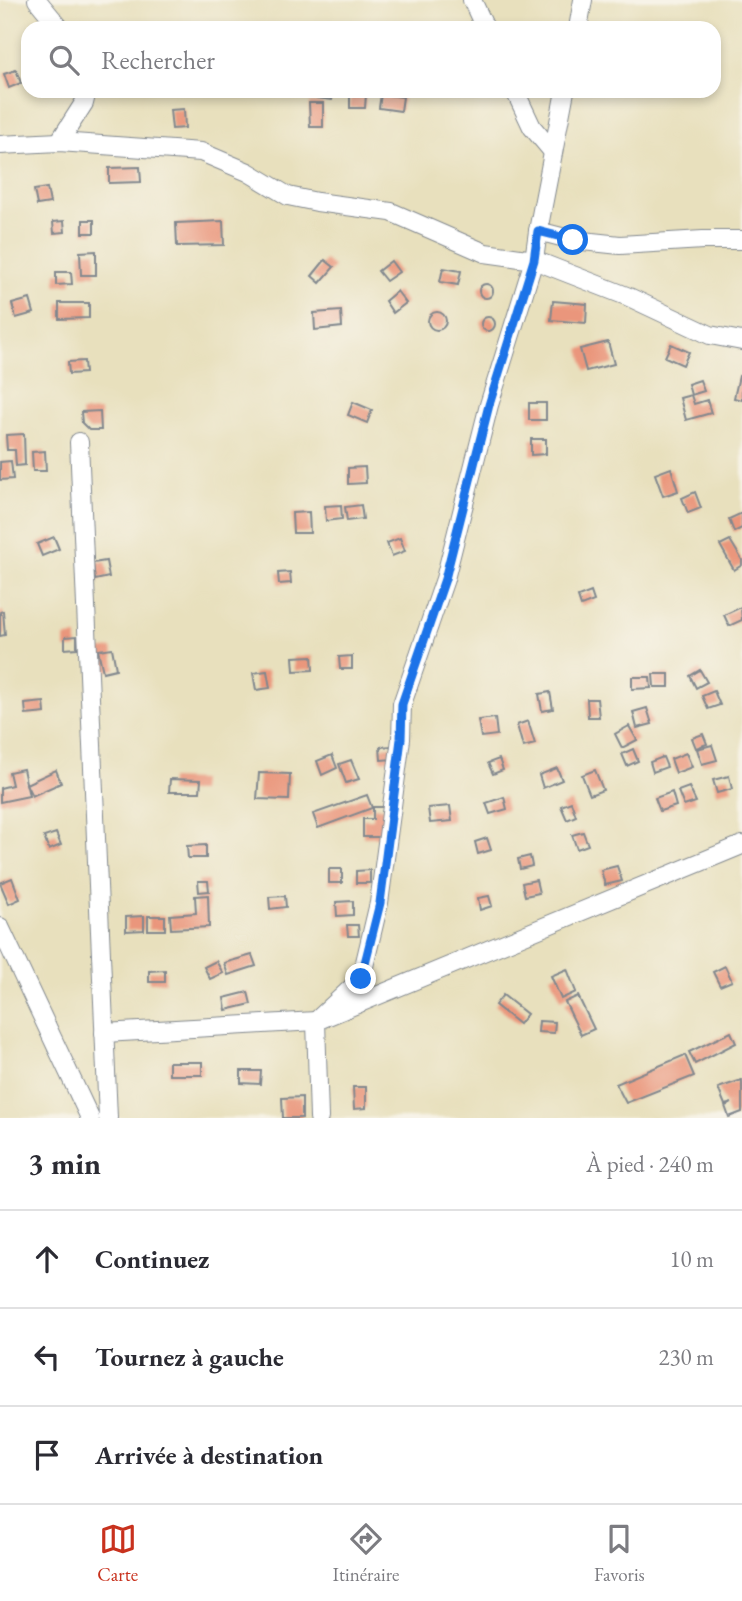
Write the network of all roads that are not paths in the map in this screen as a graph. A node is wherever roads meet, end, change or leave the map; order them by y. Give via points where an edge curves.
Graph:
1 (37, 0) edge
2 (472, 0) edge
3 (583, 0) edge
4 (54, 21) edge
5 (482, 21) edge
6 (579, 21) edge
7 (85, 98) edge
8 (518, 98) edge
9 (564, 98) edge
10 (59, 142) junction
11 (0, 145) edge
12 (553, 152) junction
13 (538, 231) junction
14 (742, 240) edge
15 (534, 260) junction
16 (742, 341) edge
17 (79, 442) dead end
18 (742, 845) edge
19 (0, 927) edge
20 (316, 1021) junction
21 (104, 1033) junction
22 (90, 1118) edge
23 (108, 1118) edge
24 (319, 1118) edge

1 - 4 street
2 - 5 street
3 - 6 street
7 - 10 street
8 - 12 street via 532,127
9 - 12 street
10 - 11 street
10 - 15 street via 201,152 288,196 391,212 485,253
12 - 13 street
13 - 14 street via 620,244
13 - 15 street
15 - 16 street via 710,335
15 - 20 street via 489,405 445,579 402,704 380,903 361,979
17 - 21 street
18 - 20 street
19 - 22 street
20 - 21 street
20 - 24 street
21 - 23 street

